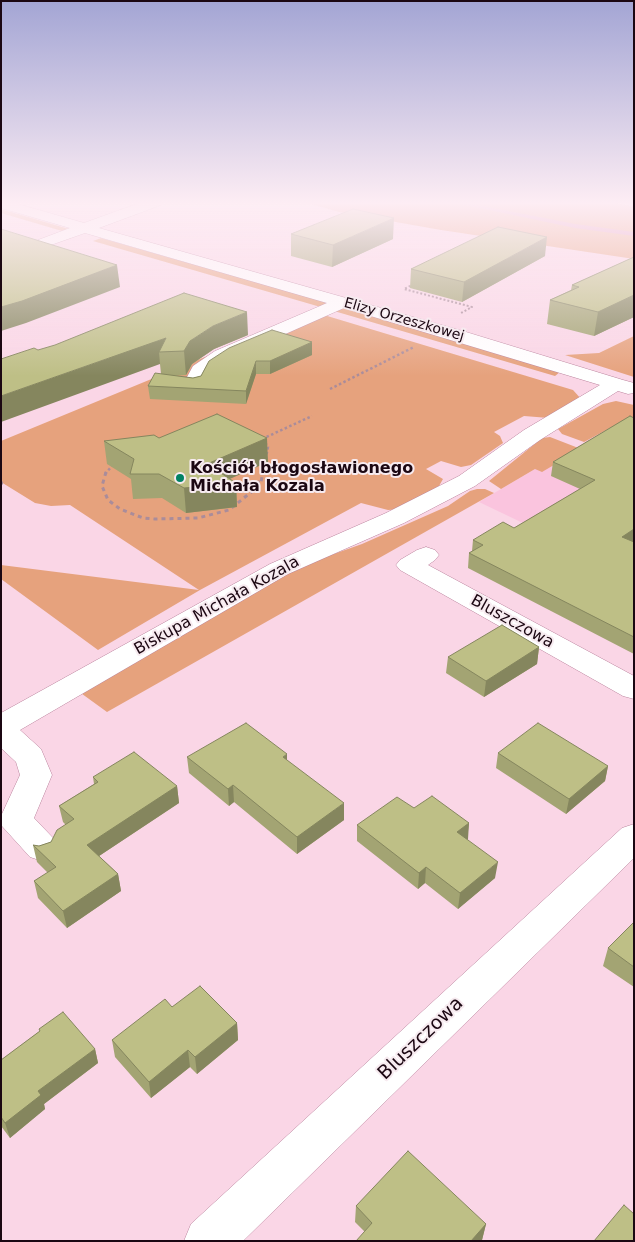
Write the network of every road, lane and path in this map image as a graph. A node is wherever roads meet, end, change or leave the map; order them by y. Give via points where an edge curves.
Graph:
1 (195, 260) edge
2 (421, 280) edge
3 (343, 302) junction
4 (456, 316) dead end
5 (419, 345) dead end
6 (165, 382) edge
7 (625, 387) edge
8 (330, 389) dead end
9 (312, 416) dead end
10 (254, 438) edge
11 (262, 439) junction
12 (116, 463) edge
13 (261, 482) junction
14 (228, 486) edge
15 (426, 555) dead end
16 (634, 689) edge
17 (1, 728) edge
18 (634, 837) edge
19 (42, 848) edge
20 (208, 1241) edge

1 - 3 street, Elizy Orzeszkowej
2 - 4 path via 404,289 472,307
3 - 6 street via 222,355 200,370 194,383
3 - 7 street, Elizy Orzeszkowej
5 - 8 path
7 - 17 street, Biskupa Michała Kozala via 532,435 467,480 395,518 279,569
9 - 11 path
10 - 11 path
11 - 13 path via 268,447
12 - 13 path via 103,480 108,500 120,509 143,518 186,519 219,514 238,505
13 - 14 path
15 - 16 street, Bluszczowa via 408,565
17 - 19 street via 30,757 36,775 16,821
18 - 20 street, Bluszczowa

